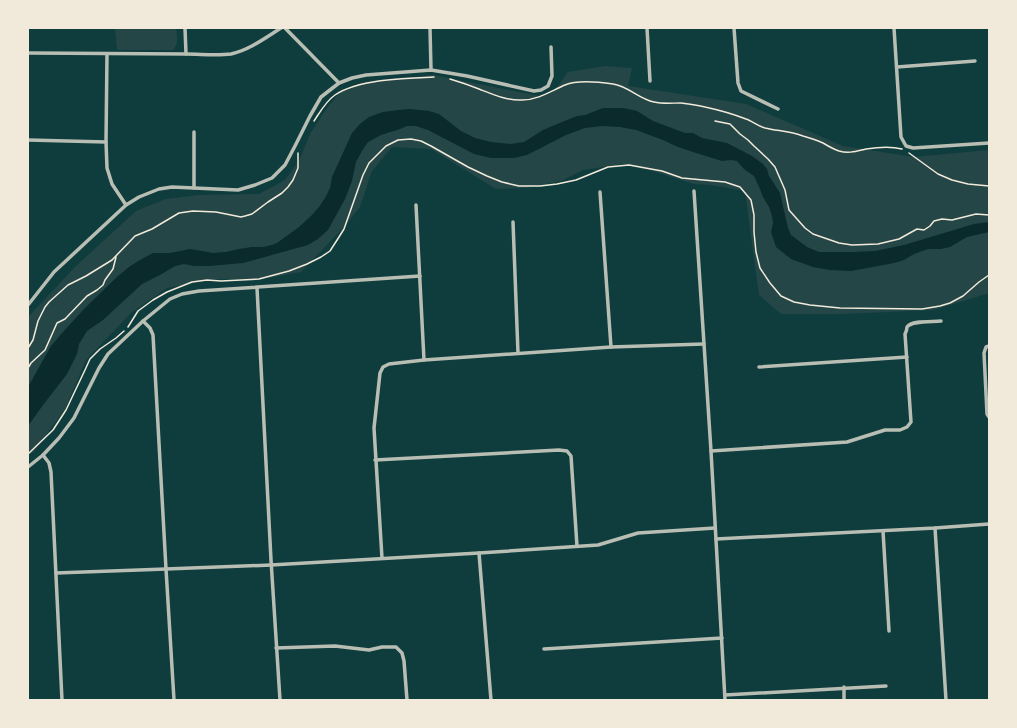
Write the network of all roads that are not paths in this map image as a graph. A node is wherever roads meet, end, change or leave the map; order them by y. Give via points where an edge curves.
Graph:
1 (185, 28) edge
2 (281, 28) edge
3 (285, 28) edge
4 (430, 28) edge
5 (647, 28) edge
6 (734, 28) edge
7 (894, 28) edge
8 (551, 47) dead end
9 (28, 53) edge
10 (107, 54) junction
11 (186, 54) junction
12 (975, 61) dead end
13 (897, 67) junction
14 (431, 70) junction
15 (650, 81) dead end
16 (339, 83) junction
17 (778, 109) dead end
18 (194, 132) dead end
19 (28, 140) edge
20 (106, 142) junction
21 (989, 143) edge
22 (194, 188) junction
23 (694, 191) dead end
24 (600, 192) dead end
25 (126, 205) junction
26 (416, 205) dead end
27 (512, 222) dead end
28 (420, 276) junction
29 (257, 288) junction
30 (28, 305) edge
31 (143, 321) junction
32 (941, 321) dead end
33 (704, 344) junction
34 (989, 346) edge
35 (611, 348) junction
36 (518, 353) junction
37 (907, 357) junction
38 (424, 360) junction
39 (759, 366) dead end
40 (989, 417) edge
41 (711, 451) junction
42 (43, 455) junction
43 (375, 460) junction
44 (28, 467) edge
45 (989, 524) edge
46 (715, 528) junction
47 (935, 528) junction
48 (883, 531) junction
49 (716, 539) junction
50 (577, 546) junction
51 (479, 554) junction
52 (382, 558) junction
53 (271, 565) junction
54 (166, 570) junction
55 (56, 573) junction
56 (889, 630) dead end
57 (722, 638) junction
58 (276, 648) junction
59 (544, 649) dead end
60 (886, 686) dead end
61 (844, 688) junction
62 (725, 695) junction
63 (62, 700) edge
64 (174, 700) edge
65 (280, 700) edge
66 (407, 700) edge
67 (491, 700) edge
68 (725, 700) edge
69 (844, 700) edge
70 (946, 700) edge

1 - 11 street
2 - 11 street via 252,46 231,54
3 - 16 street
4 - 14 street
5 - 15 street
6 - 17 street via 738,83 742,91
7 - 13 street
8 - 14 street via 552,76 548,86 542,90 534,91
9 - 10 street
10 - 11 street
10 - 20 street
12 - 13 street
13 - 21 street via 901,137 906,146 913,148
14 - 16 street via 366,75
16 - 22 street via 322,97 285,165 272,178 238,190
18 - 22 street
19 - 20 street
20 - 25 street via 107,168 112,184
22 - 25 street via 172,186 159,189
23 - 33 street
24 - 35 street
25 - 30 street via 54,272
26 - 28 street
27 - 36 street
28 - 29 street
28 - 38 street
29 - 31 street via 182,294 170,299
29 - 53 street
31 - 42 street via 108,354 74,418
31 - 54 street via 154,335
32 - 37 street via 910,324 905,334
33 - 35 street
33 - 41 street
34 - 40 street via 984,353
35 - 36 street
36 - 38 street
37 - 39 street
37 - 41 street via 911,422 908,427 885,430 847,442
38 - 43 street via 389,364 383,367 380,373 374,428
41 - 46 street
42 - 44 street
42 - 55 street via 49,463 51,472
43 - 50 street via 567,451 571,456
43 - 52 street
45 - 47 street
46 - 49 street
46 - 50 street via 638,533 598,545
47 - 48 street
47 - 70 street
48 - 49 street
48 - 56 street
49 - 57 street
50 - 51 street
51 - 52 street
51 - 67 street
52 - 53 street
53 - 54 street
53 - 58 street
54 - 55 street
54 - 64 street
55 - 63 street
57 - 59 street
57 - 62 street
58 - 65 street
58 - 66 street via 396,648 402,653 404,661
60 - 61 street
61 - 62 street
61 - 69 street
62 - 68 street

